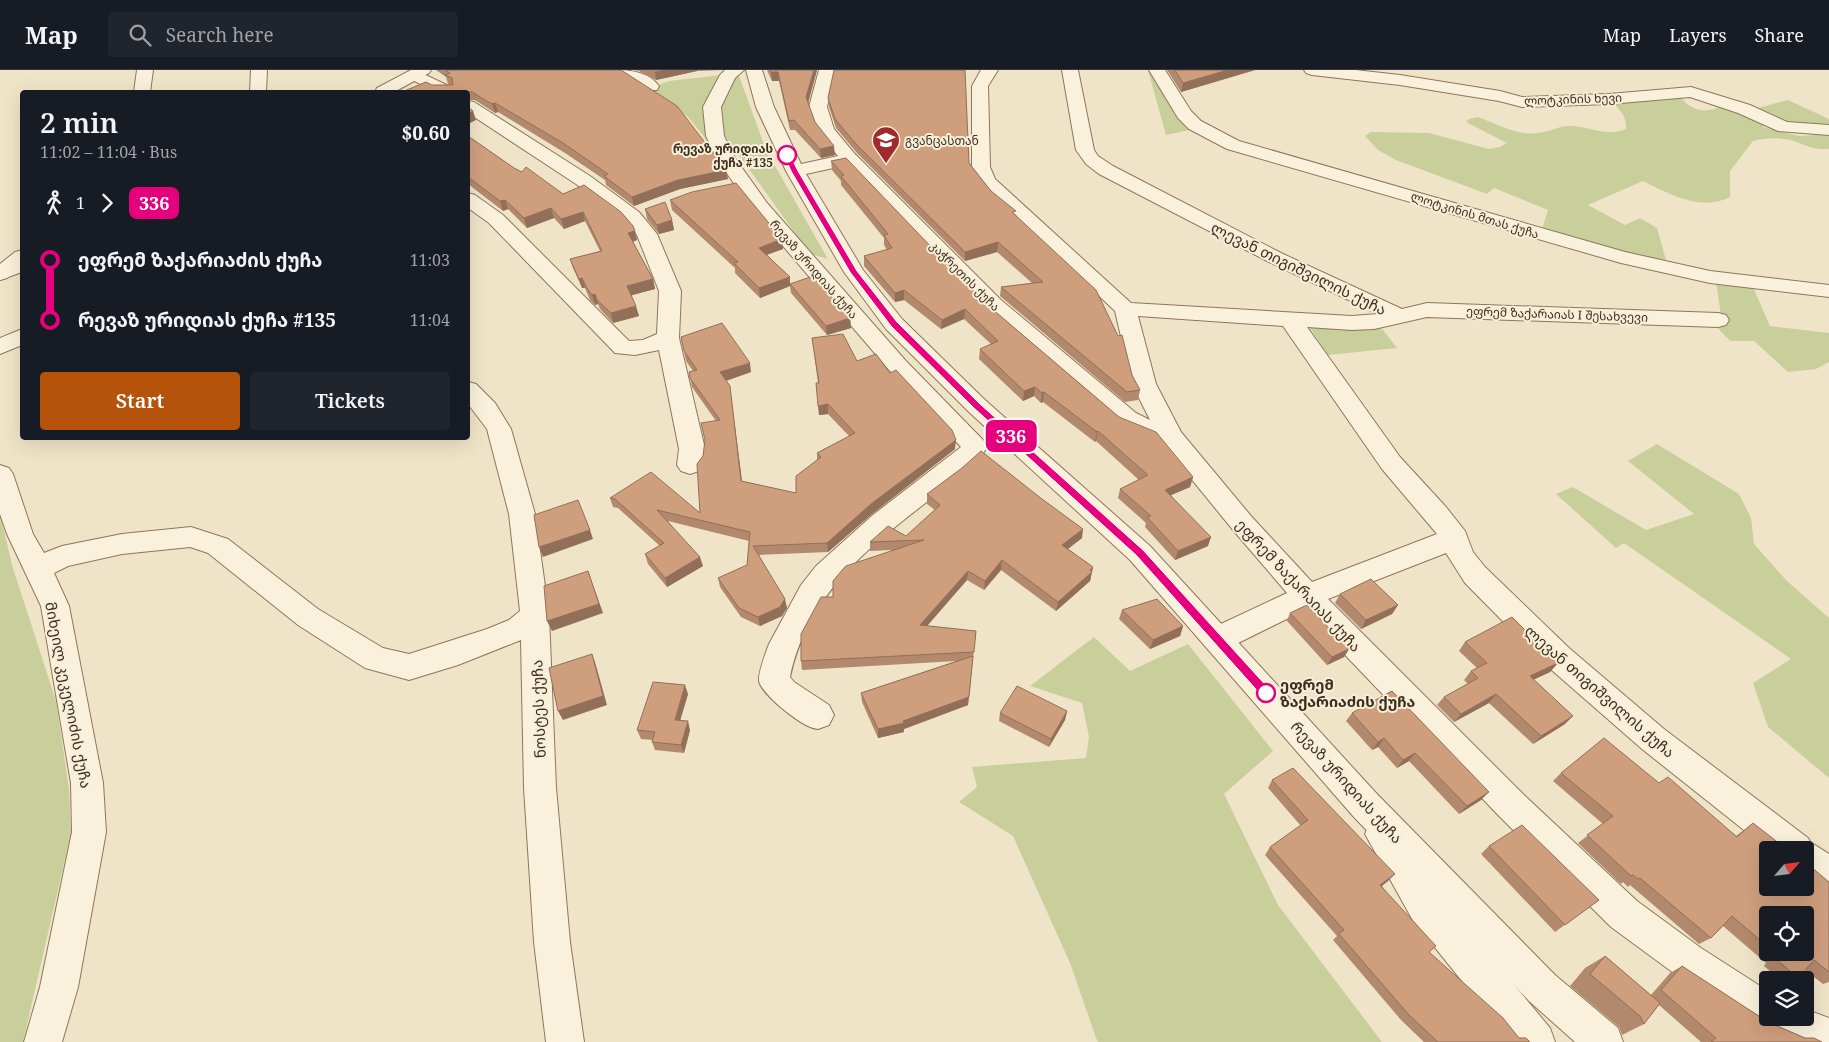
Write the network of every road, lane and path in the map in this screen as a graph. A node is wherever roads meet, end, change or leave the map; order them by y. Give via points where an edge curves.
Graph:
1 (146, 70) edge
2 (259, 70) edge
3 (623, 70) edge
4 (736, 70) edge
5 (754, 70) edge
6 (827, 70) edge
7 (990, 70) edge
8 (1070, 70) edge
9 (1156, 70) edge
10 (1312, 70) edge
11 (419, 73) edge
12 (651, 86) dead end
13 (142, 90) edge
14 (258, 90) edge
15 (387, 90) edge
16 (443, 90) edge
17 (470, 107) edge
18 (1829, 130) edge
19 (850, 159) junction
20 (795, 171) junction
21 (470, 200) edge
22 (20, 258) edge
23 (20, 265) edge
24 (0, 274) edge
25 (1829, 291) edge
26 (1125, 309) junction
27 (1397, 315) junction
28 (1290, 319) junction
29 (1718, 320) dead end
30 (20, 337) edge
31 (668, 338) junction
32 (0, 347) edge
33 (470, 392) edge
34 (1171, 437) junction
35 (690, 465) dead end
36 (0, 474) edge
37 (1455, 538) junction
38 (38, 568) junction
39 (1307, 596) junction
40 (535, 616) junction
41 (1218, 639) junction
42 (818, 714) dead end
43 (1365, 805) junction
44 (1784, 841) edge
45 (1814, 864) edge
46 (1829, 876) edge
47 (1759, 1007) edge
48 (1799, 1026) edge
49 (1829, 1037) edge
50 (43, 1042) edge
51 (566, 1042) edge
52 (1536, 1042) edge
53 (1604, 1042) edge

1 - 13 street
2 - 14 street
3 - 12 street
4 - 42 street, რევაზ ურიდიას ქუჩა via 728,75 712,108 715,136 733,185 760,207 898,366 975,447 965,459 882,522 826,574 811,593 780,653 774,680 783,691
5 - 20 street, რევაზ ურიდიას ქუჩა via 765,107
6 - 19 street, კაჭრეთის ქუჩა via 818,107 826,130
7 - 26 street via 980,86 981,167 986,181
8 - 27 street, ლევან თიგიშვილის ქუჩა via 1085,150 1092,160 1274,258
9 - 25 street, ლოტკინის მთას ქუჩა via 1184,114 1195,125 1233,145 1621,257 1710,277
10 - 18 street, ლოტკინის ხევი via 1419,83 1522,102 1691,92 1744,109 1784,127
11 - 15 street
11 - 16 street
17 - 31 street via 639,213 670,291
19 - 20 street
19 - 34 street, კაჭრეთის ქუჩა via 993,305 1127,419
20 - 41 street, რევაზ ურიდიას ქუჩა via 854,272 894,324 977,406 1140,553
21 - 31 street via 496,219 623,348 653,345
22 - 24 street
23 - 24 street
26 - 28 street
26 - 34 street, ეფრემ ზაქარაიას ქუჩა via 1144,384
27 - 28 street, ლევან თიგიშვილის ქუჩა via 1352,324
27 - 29 street, ეფრემ ზაქარაიას I შესახვევი via 1427,310
28 - 37 street, ლევან თიგიშვილის ქუჩა via 1391,463
30 - 32 street
31 - 35 street via 692,449
33 - 40 street, ნოსტეს ქუჩა via 499,430 522,514
34 - 39 street, ეფრემ ზაქარაიას ქუჩა
36 - 38 street, მიხეილ კეკელიძის ქუჩა via 20,534
37 - 39 street
37 - 44 street, ლევან თიგიშვილის ქუჩა via 1460,556 1475,575 1558,658 1652,739
38 - 40 street via 62,557 113,546 191,537 218,546 308,617 376,658 409,667 497,638
38 - 50 street, მიხეილ კეკელიძის ქუჩა via 55,606 87,783 89,832 59,987
39 - 41 street
39 - 47 street, ეფრემ ზაქარაიას ქუჩა via 1512,806 1624,914
40 - 51 street, ნოსტეს ქუჩა via 540,788 552,942
41 - 43 street, რევაზ ურიდიას ქუჩა
43 - 52 street via 1425,906
43 - 53 street, რევაზ ურიდიას ქუჩა via 1542,988
45 - 46 street
48 - 49 street

